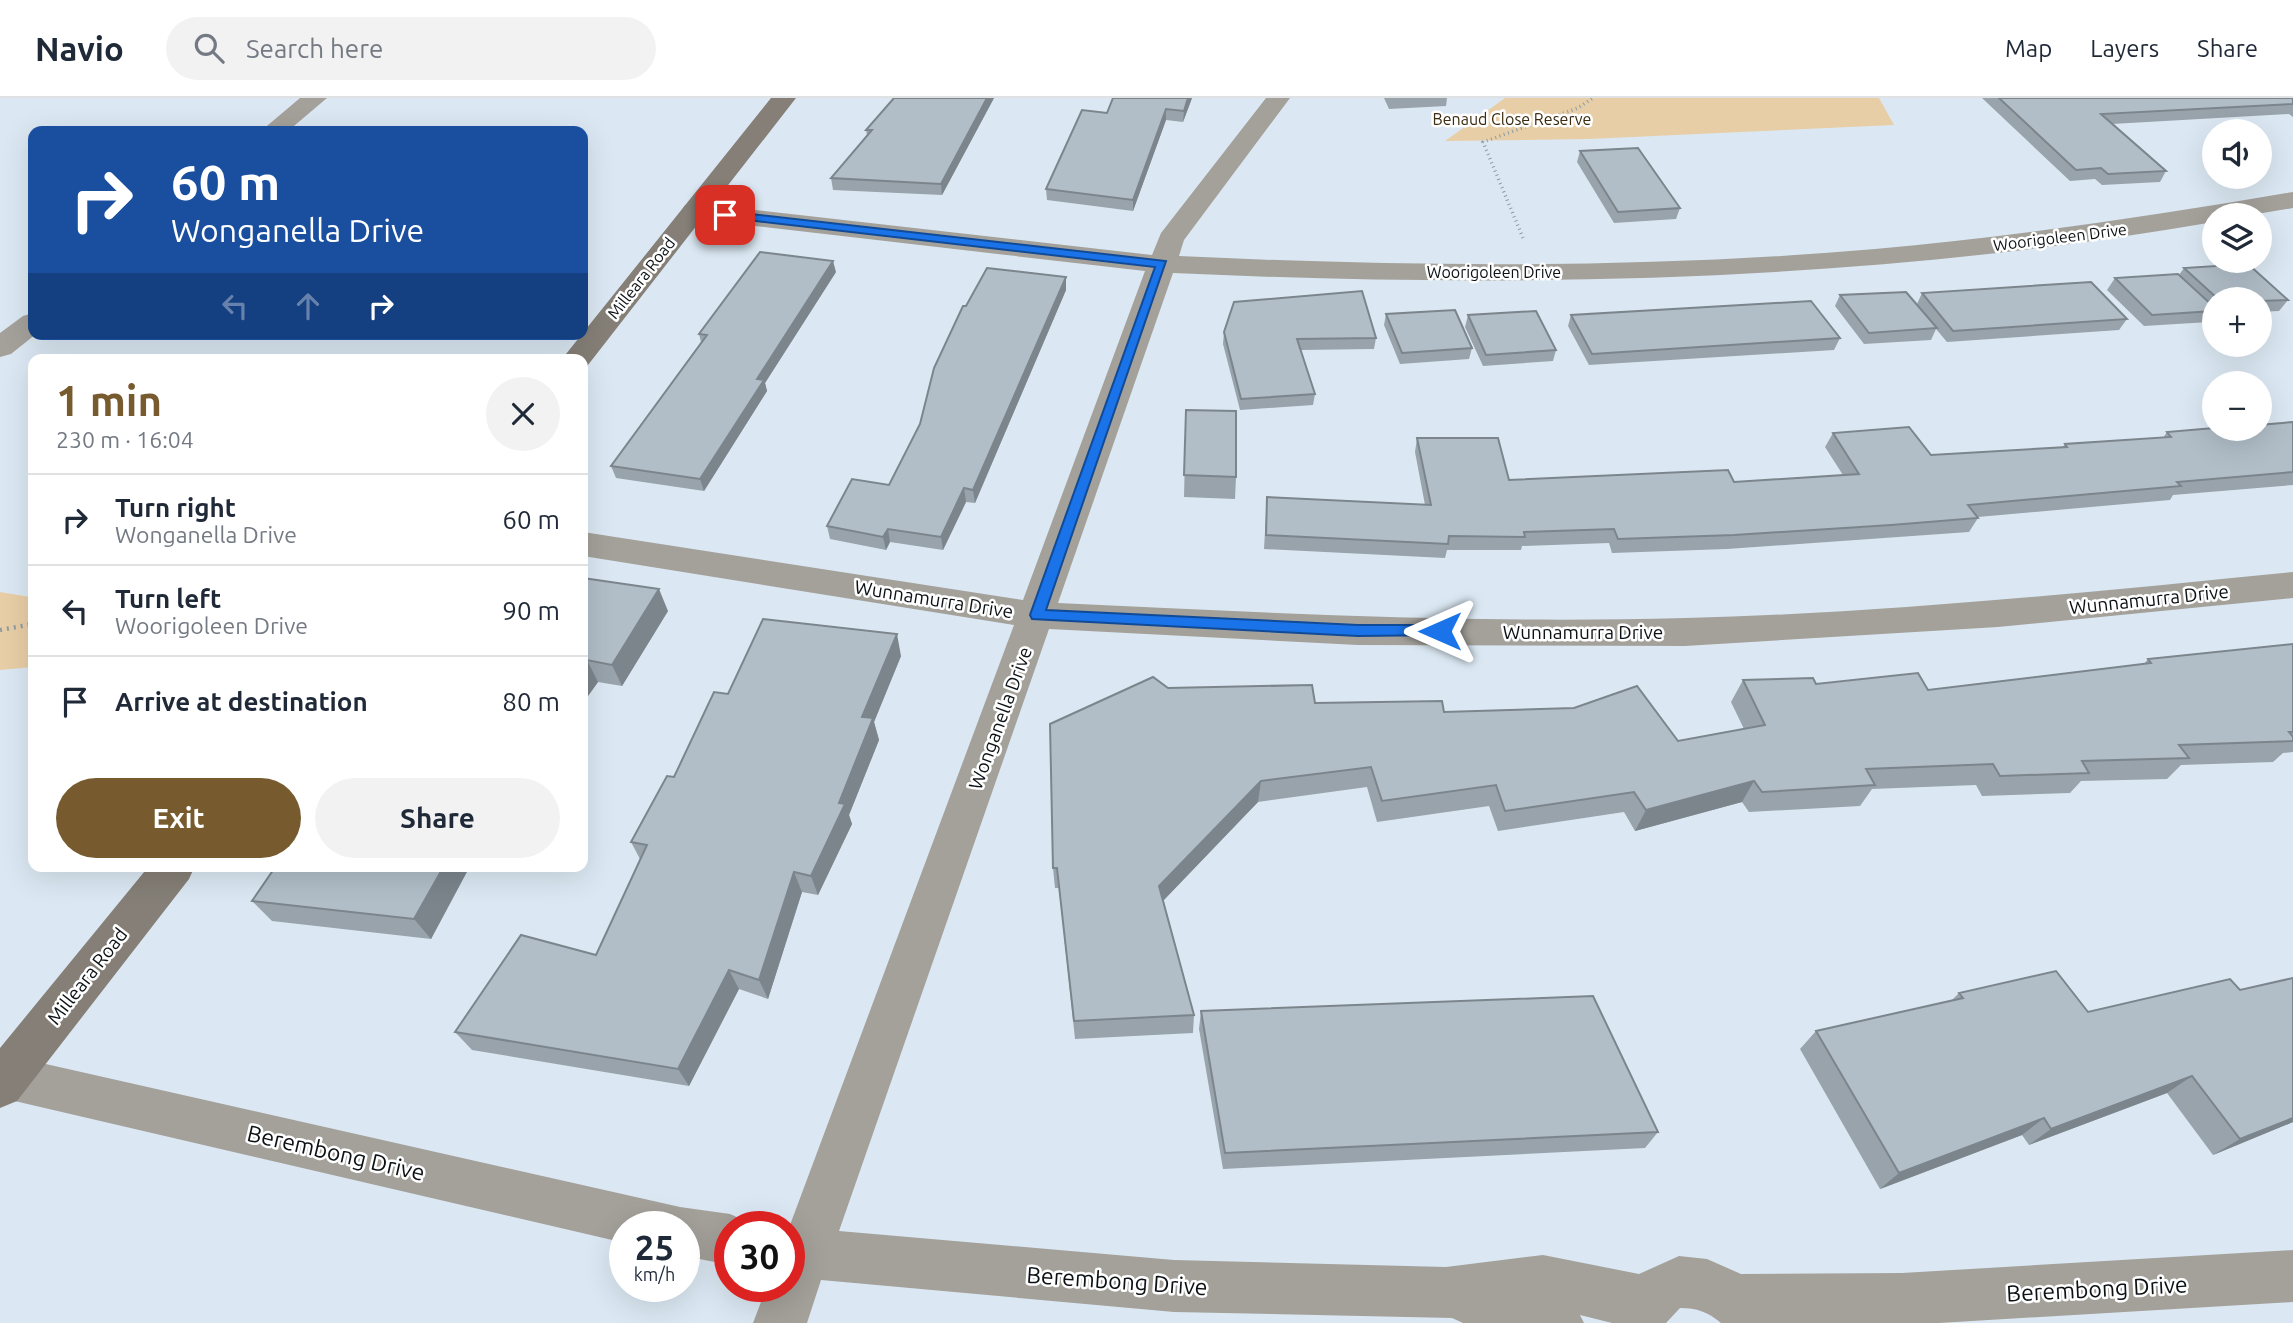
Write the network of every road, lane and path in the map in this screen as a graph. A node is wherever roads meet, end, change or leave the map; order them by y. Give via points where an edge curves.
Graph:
1 (315, 98) edge
2 (784, 98) edge
3 (1278, 98) edge
4 (1593, 98) edge
5 (279, 126) edge
6 (2293, 200) edge
7 (694, 211) junction
8 (1528, 249) dead end
9 (1162, 264) junction
10 (28, 326) edge
11 (0, 348) edge
12 (581, 354) edge
13 (588, 545) edge
14 (2293, 585) edge
15 (1037, 615) junction
16 (28, 625) edge
17 (0, 631) edge
18 (169, 872) edge
19 (3, 1081) edge
20 (609, 1214) edge
21 (805, 1230) edge
22 (805, 1252) edge
23 (2293, 1276) edge
24 (1446, 1293) junction
25 (1902, 1299) junction
26 (785, 1302) edge
27 (1643, 1312) edge
28 (1747, 1312) edge
29 (780, 1323) edge
30 (1557, 1323) edge
31 (1836, 1323) edge

1 - 5 street
2 - 7 main road, Milleara Road
3 - 9 street, Wonganella Drive via 1171,239
4 - 8 path via 1578,108 1483,142
6 - 9 street, Woorigoleen Drive via 2170,223 2020,243 1828,260 1459,274
7 - 9 street, Woorigoleen Drive
7 - 12 main road, Milleara Road
9 - 15 street, Wonganella Drive
10 - 11 street
13 - 15 street, Wunnamurra Drive
14 - 15 street, Wunnamurra Drive via 1998,614 1685,632 1358,631
15 - 21 street, Wonganella Drive
16 - 17 path
18 - 19 main road, Milleara Road
19 - 20 street, Berembong Drive
22 - 24 street, Berembong Drive via 1174,1286
23 - 25 street, Berembong Drive
24 - 27 street, Berembong Drive via 1543,1281
24 - 30 street, Berembong Drive
25 - 28 street, Berembong Drive
25 - 31 street, Berembong Drive
26 - 29 street, Wonganella Drive
27 - 28 street via 1660,1289 1677,1282 1717,1288

